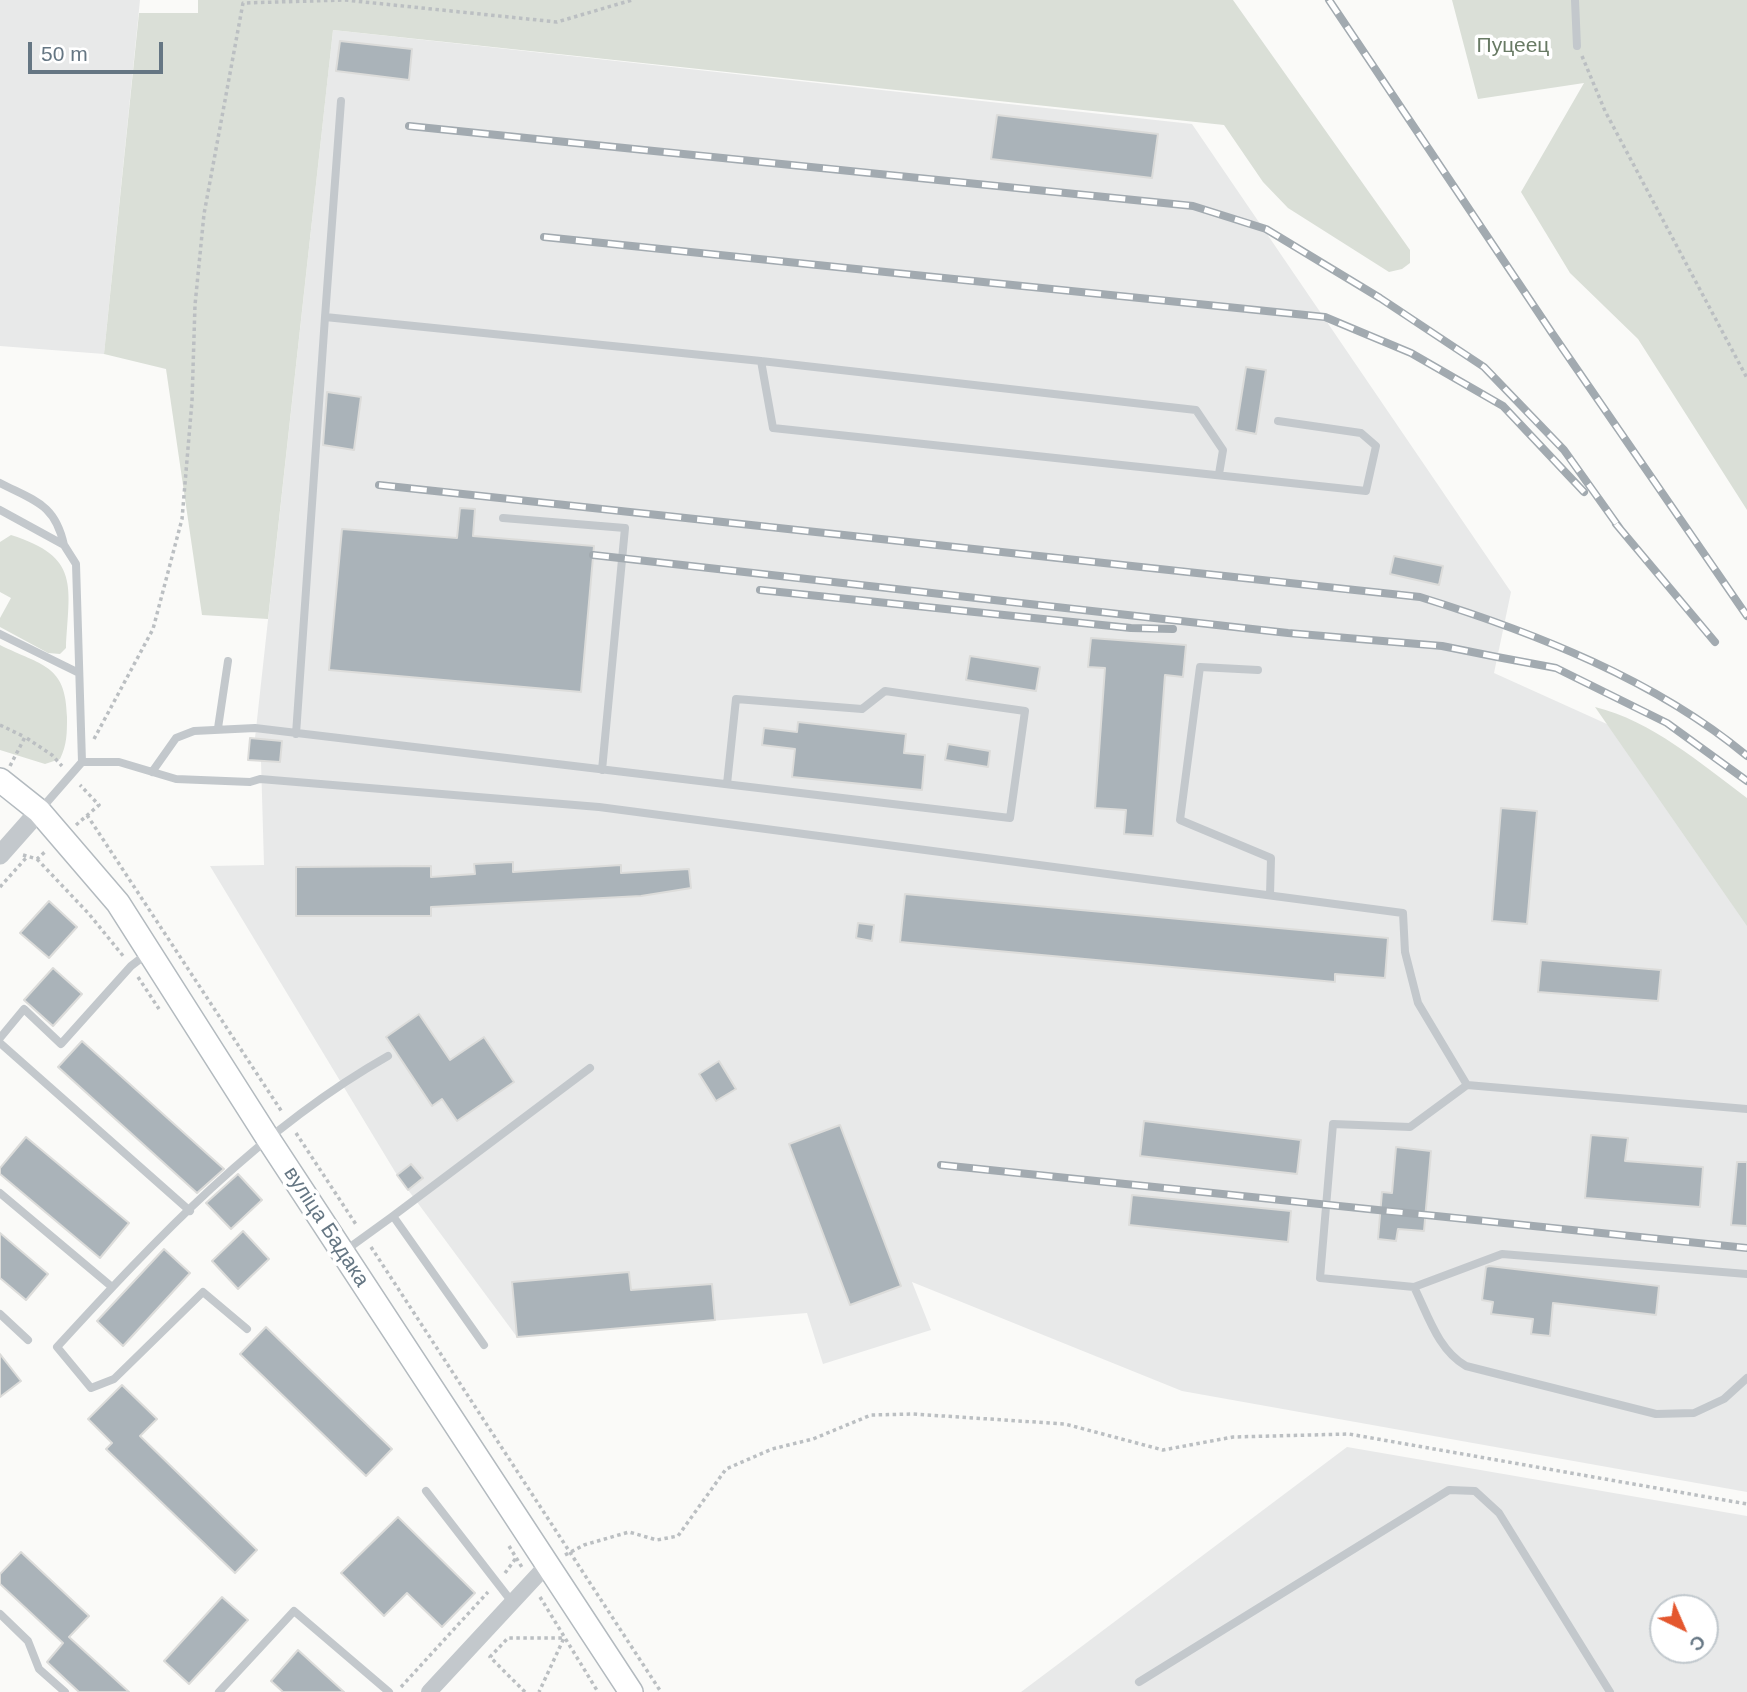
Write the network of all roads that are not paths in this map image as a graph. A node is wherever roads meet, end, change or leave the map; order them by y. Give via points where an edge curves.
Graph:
1 (1575, 0) edge
2 (1577, 46) road end
3 (341, 101) dead end
4 (326, 317) junction
5 (761, 361) junction
6 (1278, 421) dead end
7 (1219, 474) junction
8 (0, 483) edge
9 (0, 510) edge
10 (503, 518) dead end
11 (64, 545) junction
12 (0, 634) edge
13 (228, 661) dead end
14 (1258, 670) dead end
15 (79, 673) junction
16 (218, 728) junction
17 (296, 734) junction
18 (82, 762) junction
19 (602, 770) junction
20 (152, 772) junction
21 (1, 781) edge
22 (727, 784) junction
23 (39, 811) junction
24 (0, 855) edge
25 (1269, 895) junction
26 (149, 952) junction
27 (0, 1041) edge
28 (388, 1056) dead end
29 (590, 1068) dead end
30 (1467, 1085) junction
31 (1747, 1109) edge
32 (267, 1137) junction
33 (0, 1193) edge
34 (190, 1211) junction
35 (393, 1216) junction
36 (343, 1252) junction
37 (1747, 1274) edge
38 (112, 1287) junction
39 (1414, 1287) junction
40 (0, 1314) edge
41 (247, 1329) dead end
42 (28, 1340) dead end
43 (484, 1345) dead end
44 (1747, 1378) edge
45 (426, 1491) dead end
46 (546, 1566) junction
47 (512, 1602) junction
48 (0, 1614) edge
49 (1139, 1682) dead end
50 (65, 1692) edge
51 (219, 1692) edge
52 (388, 1692) edge
53 (429, 1692) edge
54 (631, 1692) edge
55 (1610, 1692) edge

1 - 2 lane
3 - 4 lane
4 - 5 lane
4 - 17 lane
5 - 7 lane via 1196,410 1223,450
5 - 7 lane via 773,428
6 - 7 lane via 1361,433 1376,446 1366,491
8 - 11 lane via 39,503 59,523
9 - 11 lane
10 - 19 lane via 625,528
11 - 15 lane via 76,564
12 - 15 lane
13 - 16 lane
14 - 25 lane via 1200,667 1180,820 1270,858
15 - 18 lane
16 - 17 lane
16 - 20 lane via 176,738
17 - 19 lane
18 - 20 lane via 119,762
18 - 23 lane
19 - 22 lane
20 - 25 lane via 176,779 260,779 599,807
21 - 23 main road, вуліца Бадака
22 - 22 lane via 1010,818 1025,711 885,691 862,709 736,699
23 - 24 street
23 - 26 main road, вуліца Бадака via 118,903
25 - 30 lane via 1403,913 1405,952 1418,1003
26 - 27 lane via 61,1044 24,1009
26 - 32 main road, вуліца Бадака
27 - 34 lane
28 - 32 lane via 341,1083
29 - 35 lane
30 - 31 lane
30 - 39 lane via 1410,1126 1333,1124 1320,1278
32 - 34 lane
32 - 36 main road, вуліца Бадака
33 - 38 lane
34 - 38 lane
35 - 36 lane
35 - 43 lane
36 - 46 main road, вуліца Бадака
37 - 39 lane via 1502,1254
38 - 41 lane via 57,1347 91,1388 114,1379 203,1292
39 - 44 lane via 1443,1345 1452,1358 1466,1366 1656,1414 1694,1413 1724,1399
40 - 42 lane
45 - 47 lane
46 - 47 street
46 - 54 main road, вуліца Бадака
47 - 53 street
48 - 50 lane via 28,1641 39,1669
49 - 55 lane via 1449,1490 1475,1491 1499,1513
51 - 52 lane via 294,1611

